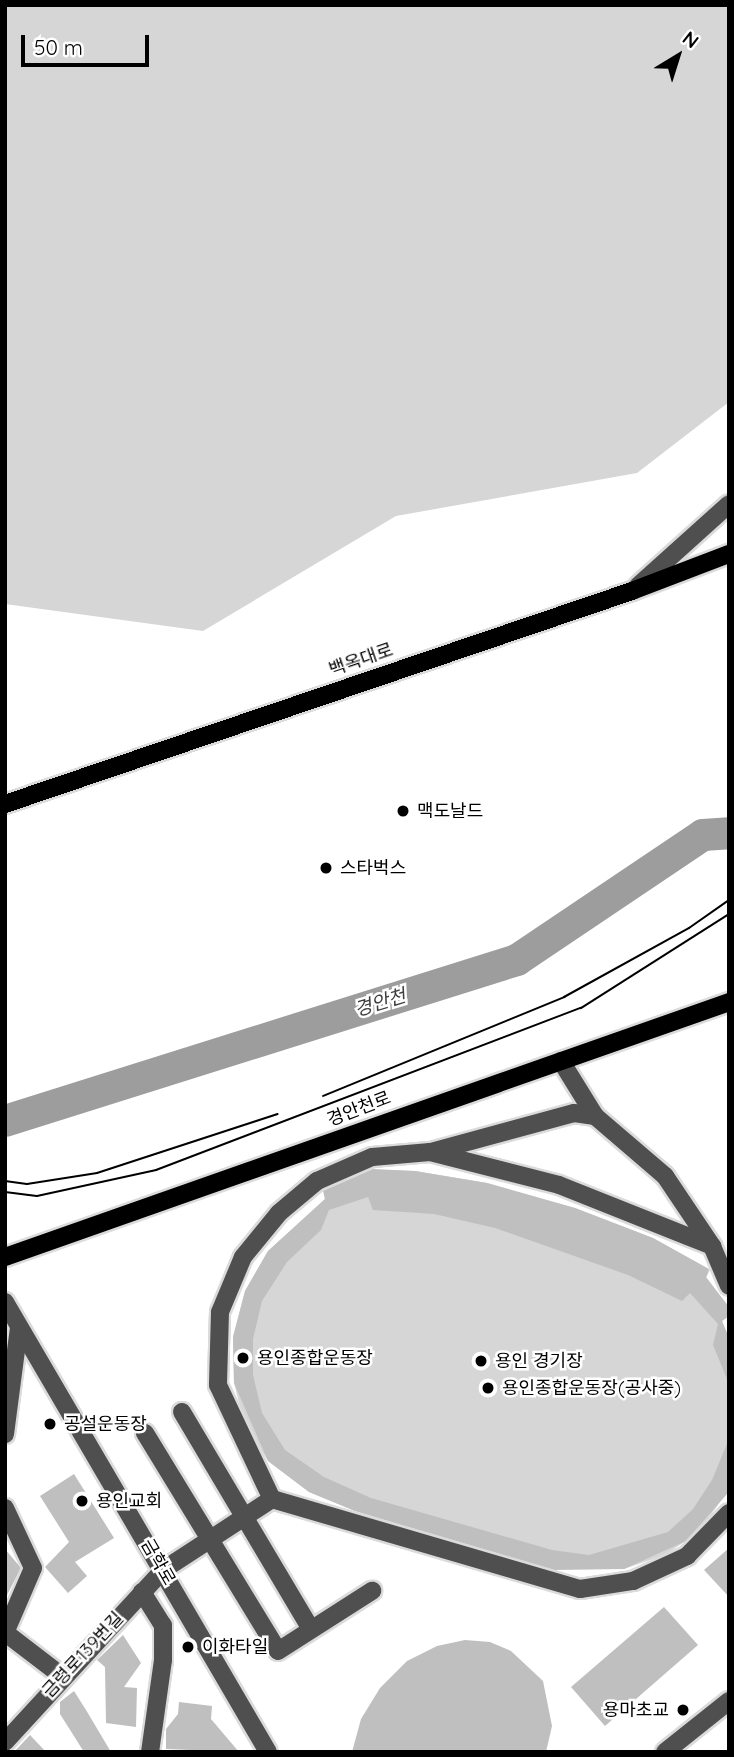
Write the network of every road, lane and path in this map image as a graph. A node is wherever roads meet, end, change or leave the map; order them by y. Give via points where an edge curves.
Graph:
1 (729, 504) edge
2 (729, 554) edge
3 (632, 591) junction
4 (5, 804) edge
5 (729, 1002) edge
6 (561, 1060) junction
7 (596, 1116) junction
8 (430, 1152) junction
9 (712, 1246) junction
10 (5, 1256) edge
11 (729, 1286) edge
12 (5, 1302) edge
13 (19, 1328) junction
14 (182, 1412) dead end
15 (145, 1433) dead end
16 (5, 1434) edge
17 (272, 1499) junction
18 (5, 1508) edge
19 (729, 1513) edge
20 (247, 1519) junction
21 (209, 1542) junction
22 (163, 1570) junction
23 (372, 1591) dead end
24 (142, 1592) junction
25 (310, 1628) junction
26 (6, 1633) edge
27 (63, 1677) junction
28 (729, 1701) edge
29 (5, 1742) edge
30 (267, 1751) edge
31 (150, 1752) edge
32 (665, 1752) edge

1 - 3 street
2 - 3 main road, 백옥대로
3 - 4 main road, 백옥대로
5 - 6 main road, 경안천로
6 - 7 street
6 - 10 main road, 경안천로
7 - 8 street via 574,1113
7 - 9 street via 665,1176
8 - 9 street via 559,1185
8 - 17 street via 372,1157 317,1181 279,1213 243,1257 220,1312 218,1385
9 - 11 street
12 - 13 street, 금학로
13 - 16 street
13 - 22 street, 금학로
14 - 20 street
15 - 21 street
17 - 19 street via 580,1589 633,1581 687,1556
17 - 20 street, 금령로139번길
18 - 26 street via 33,1568
20 - 21 street, 금령로139번길
20 - 25 street
21 - 22 street, 금령로139번길
21 - 25 street via 278,1651
22 - 24 street, 금령로139번길
22 - 30 street, 금학로
23 - 25 street
24 - 27 street, 금령로139번길
24 - 31 street via 163,1625 163,1660
26 - 27 street
27 - 29 street, 금령로139번길
28 - 32 street

